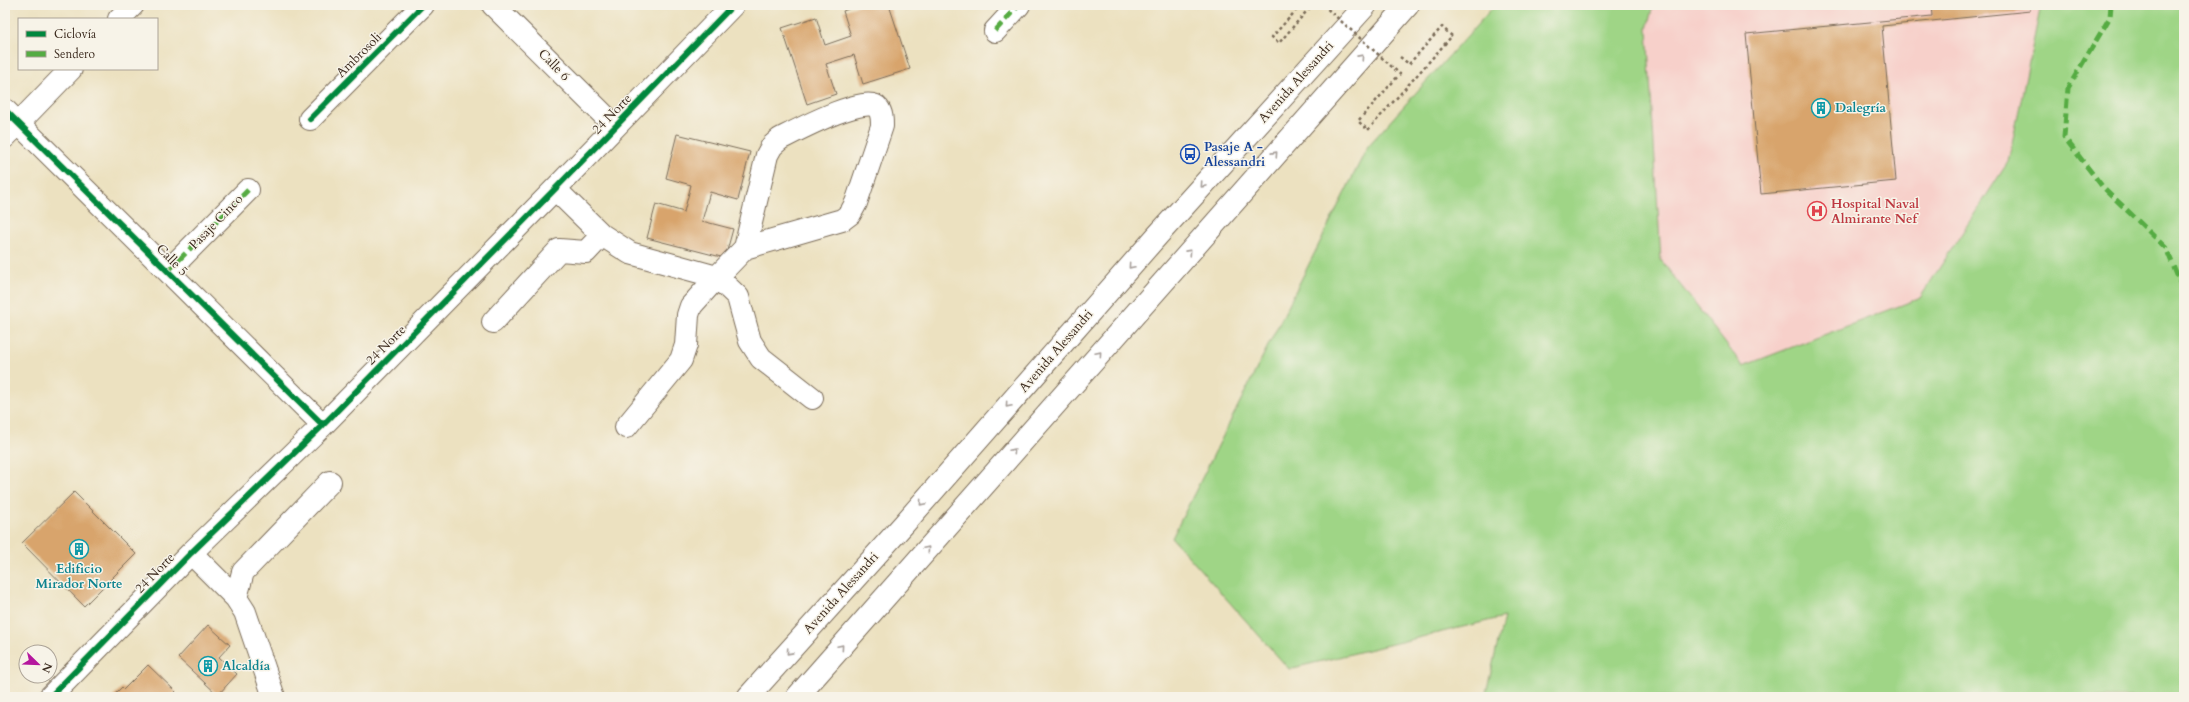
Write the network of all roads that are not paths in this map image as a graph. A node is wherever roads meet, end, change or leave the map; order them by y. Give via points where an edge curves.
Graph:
1 (133, 5) edge
2 (424, 5) edge
3 (493, 5) edge
4 (733, 5) edge
5 (1019, 5) edge
6 (1366, 5) edge
7 (1408, 5) edge
8 (120, 18) edge
9 (995, 31) dead end
10 (70, 70) edge
11 (310, 120) dead end
12 (9, 123) edge
13 (615, 126) junction
14 (555, 189) junction
15 (248, 190) dead end
16 (602, 235) junction
17 (745, 248) junction
18 (168, 271) junction
19 (717, 277) junction
20 (493, 322) dead end
21 (812, 398) dead end
22 (323, 425) junction
23 (626, 427) dead end
24 (330, 482) dead end
25 (191, 553) junction
26 (236, 598) junction
27 (50, 697) edge
28 (274, 697) edge
29 (748, 697) edge
30 (797, 697) edge

1 - 8 street
2 - 11 street, Ambrosoli
3 - 13 street, Calle 6
4 - 13 street, 24 Norte
5 - 9 street
6 -> 29 street, Avenida Alessandri via 1157,236
30 -> 7 street
10 - 12 street
12 - 18 street, Calle 5
13 - 14 street, 24 Norte
14 - 16 street
14 - 22 street, 24 Norte
15 - 18 street, Pasaje Cinco
16 - 19 street via 630,254
16 - 20 street via 586,252 559,250
17 - 17 street via 767,155 772,146 780,138 854,106 871,104 878,107 882,126 850,214 842,220
17 - 19 street
18 - 22 street, Calle 5
19 - 21 street via 738,297 750,341 761,358
19 - 23 street via 691,306 686,345 681,360
22 - 25 street, 24 Norte
24 - 26 street via 243,572
25 - 26 street
25 - 27 street, 24 Norte
26 - 28 street via 250,624

